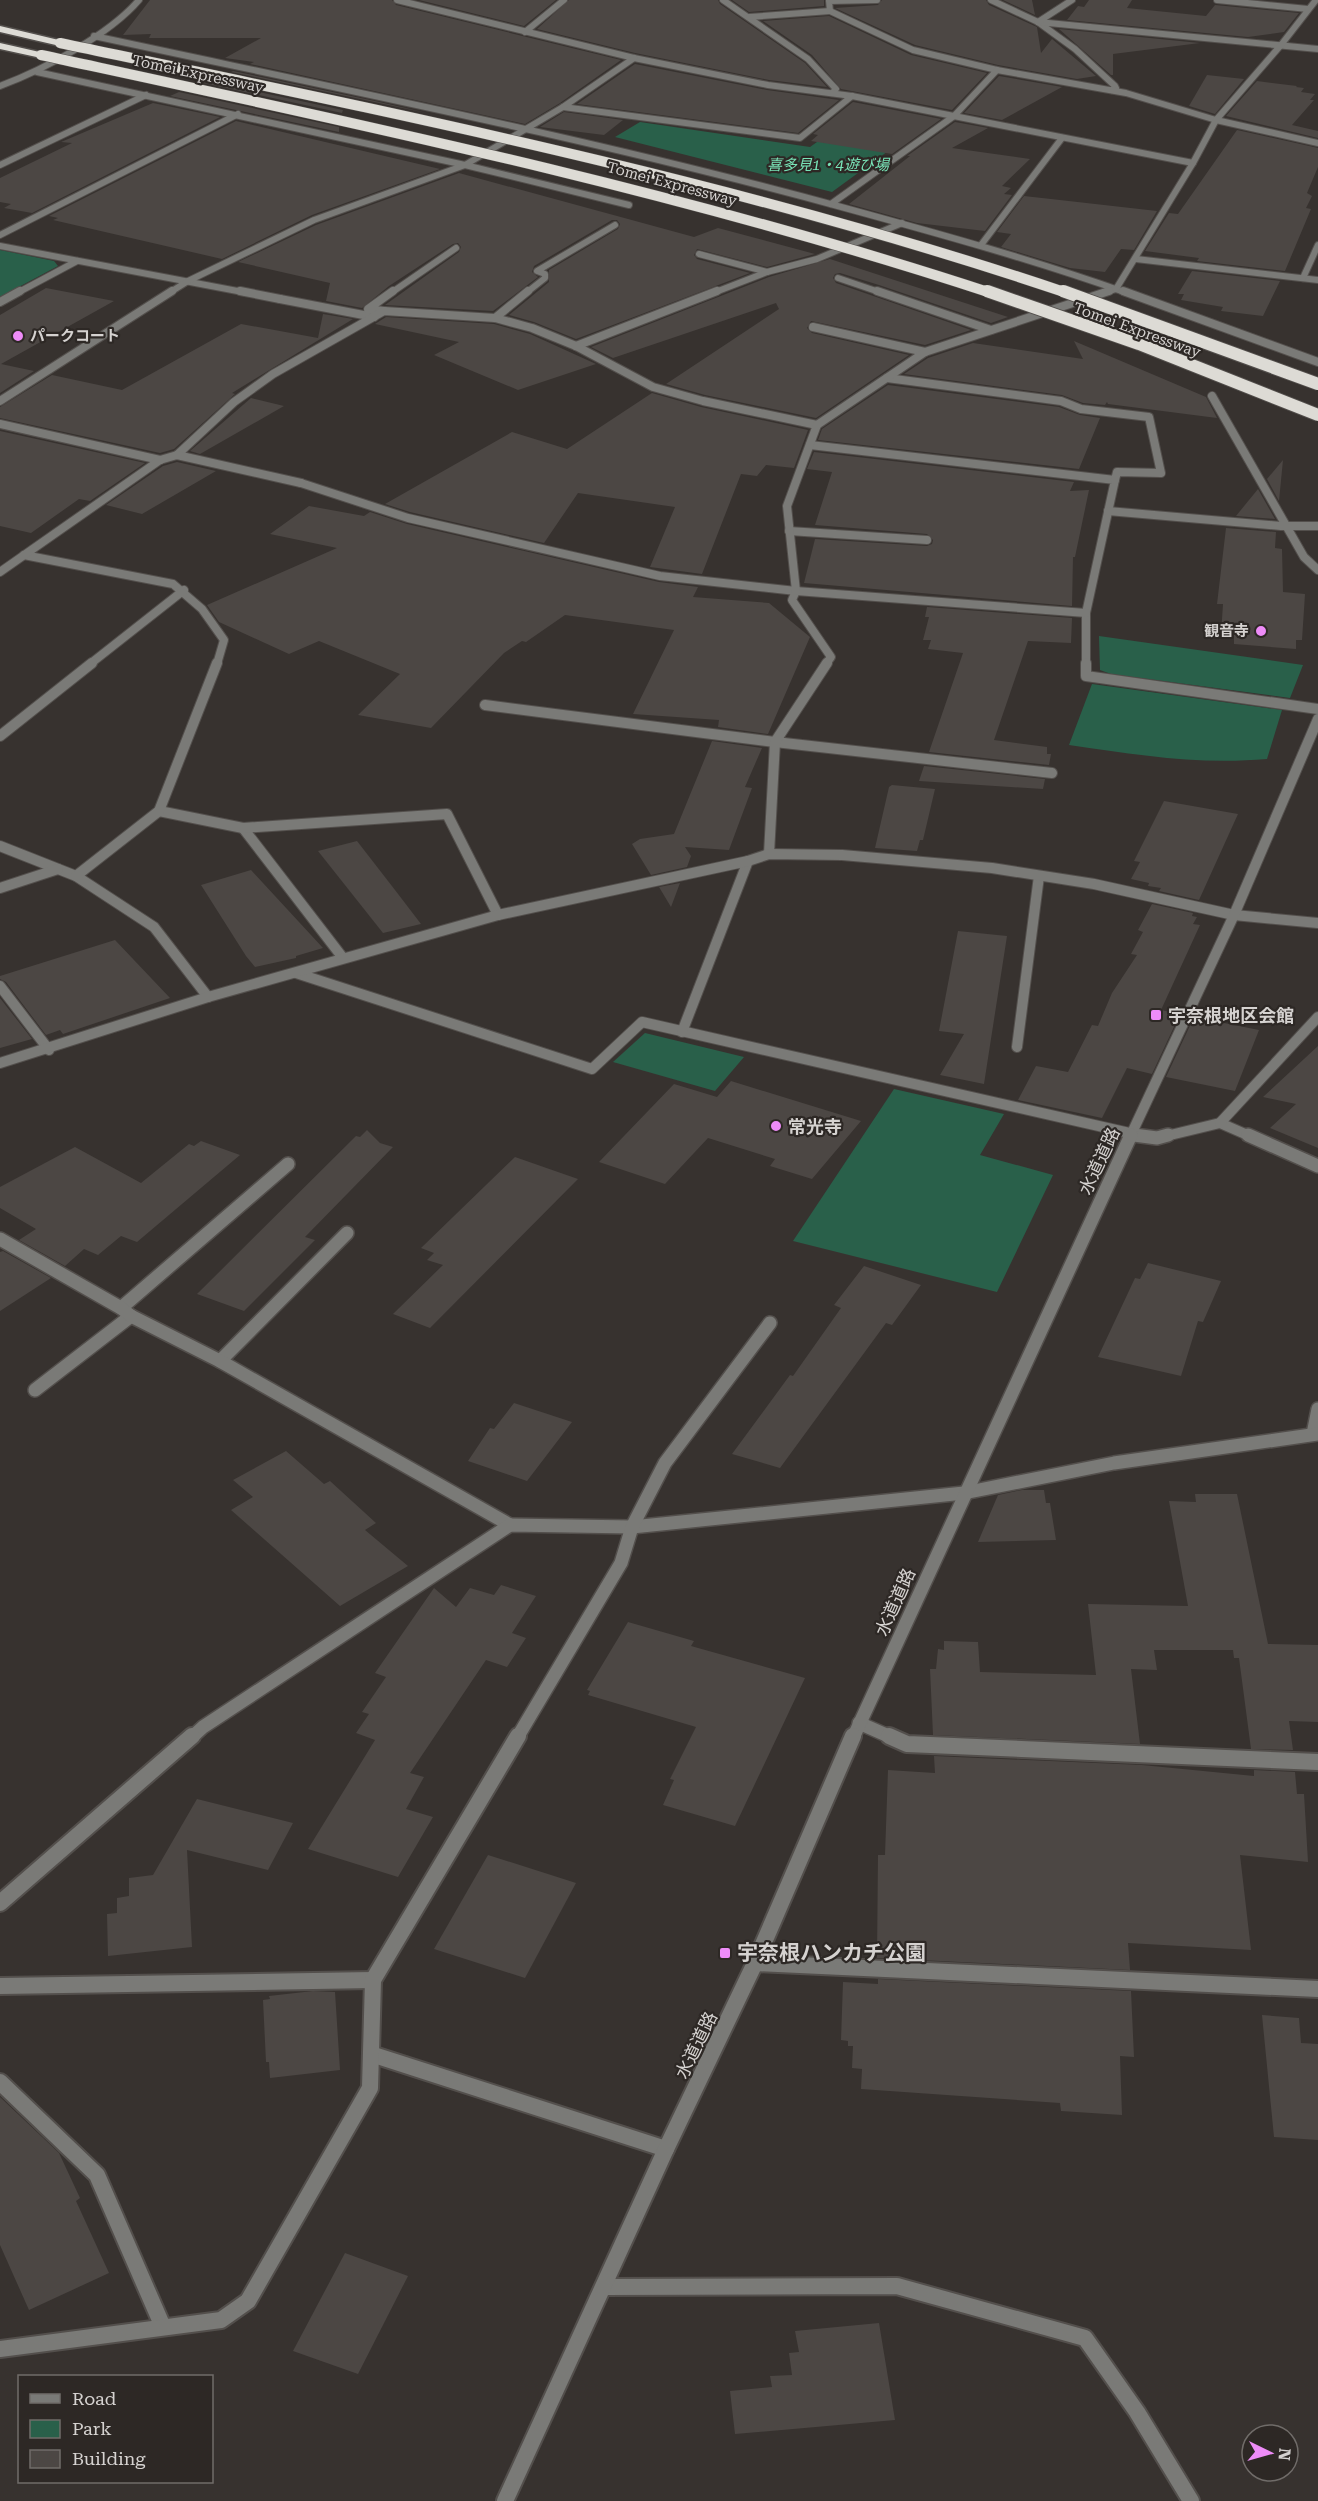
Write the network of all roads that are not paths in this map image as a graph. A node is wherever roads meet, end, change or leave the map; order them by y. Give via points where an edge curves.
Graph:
1 (139, 0) edge
2 (397, 0) edge
3 (564, 0) edge
4 (723, 0) edge
5 (878, 0) edge
6 (991, 0) edge
7 (1072, 0) edge
8 (1217, 0) edge
9 (1316, 0) edge
10 (1308, 9) junction
11 (830, 11) junction
12 (749, 17) junction
13 (1038, 22) junction
14 (0, 29) edge
15 (525, 32) junction
16 (94, 36) junction
17 (1281, 45) junction
18 (0, 46) edge
19 (1318, 49) edge
20 (634, 58) junction
21 (997, 70) junction
22 (37, 72) junction
23 (0, 86) edge
24 (1112, 90) junction
25 (832, 93) junction
26 (146, 95) junction
27 (852, 96) junction
28 (563, 107) junction
29 (238, 114) junction
30 (954, 116) junction
31 (1216, 120) junction
32 (527, 129) junction
33 (1062, 138) junction
34 (1318, 143) edge
35 (1193, 163) junction
36 (0, 165) edge
37 (465, 165) junction
38 (831, 204) junction
39 (628, 206) dead end
40 (902, 223) junction
41 (615, 225) dead end
42 (0, 235) edge
43 (1318, 245) edge
44 (0, 246) edge
45 (981, 246) junction
46 (456, 248) dead end
47 (699, 254) dead end
48 (1136, 259) junction
49 (77, 261) junction
50 (767, 272) junction
51 (838, 278) dead end
52 (1303, 278) junction
53 (1318, 280) edge
54 (188, 281) junction
55 (1116, 289) junction
56 (0, 302) edge
57 (384, 311) junction
58 (374, 317) junction
59 (495, 318) junction
60 (813, 327) dead end
61 (991, 330) junction
62 (576, 346) junction
63 (925, 352) junction
64 (1318, 362) edge
65 (887, 378) junction
66 (1318, 384) edge
67 (1212, 396) dead end
68 (0, 401) edge
69 (1318, 416) edge
70 (0, 424) edge
71 (817, 425) junction
72 (810, 445) junction
73 (177, 455) junction
74 (160, 460) junction
75 (1115, 480) junction
76 (1108, 511) junction
77 (1287, 526) junction
78 (1318, 526) edge
79 (789, 531) junction
80 (927, 540) dead end
81 (24, 555) junction
82 (1318, 570) edge
83 (0, 572) edge
84 (184, 590) junction
85 (796, 591) junction
86 (1086, 614) junction
87 (485, 705) dead end
88 (1318, 709) edge
89 (1318, 719) edge
90 (0, 736) edge
91 (1315, 739) edge
92 (775, 742) junction
93 (1052, 773) dead end
94 (159, 811) junction
95 (243, 828) junction
96 (0, 846) edge
97 (769, 854) junction
98 (748, 861) junction
99 (58, 869) junction
100 (76, 876) junction
101 (1039, 876) junction
102 (0, 888) edge
103 (498, 915) junction
104 (1234, 915) junction
105 (1318, 923) edge
106 (343, 958) junction
107 (296, 972) junction
108 (0, 986) edge
109 (208, 997) junction
110 (1318, 1017) edge
111 (682, 1032) junction
112 (1017, 1047) dead end
113 (49, 1050) junction
114 (0, 1064) edge
115 (1221, 1123) junction
116 (1131, 1135) junction
117 (288, 1164) dead end
118 (1318, 1166) edge
119 (347, 1233) dead end
120 (0, 1239) edge
121 (126, 1312) junction
122 (770, 1323) dead end
123 (220, 1361) junction
124 (35, 1390) dead end
125 (1318, 1409) edge
126 (1315, 1434) edge
127 (964, 1493) junction
128 (510, 1525) junction
129 (632, 1527) junction
130 (859, 1724) junction
131 (1318, 1762) edge
132 (0, 1903) edge
133 (755, 1963) junction
134 (373, 1980) junction
135 (0, 1986) edge
136 (1318, 1989) edge
137 (371, 2054) junction
138 (0, 2082) edge
139 (666, 2149) junction
140 (604, 2287) junction
141 (163, 2327) junction
142 (0, 2349) edge
143 (505, 2501) edge
144 (1191, 2501) edge

1 - 16 street via 125,16
2 - 15 street
3 - 15 street
4 - 12 street
5 - 11 street via 829,1
6 - 13 street
7 - 13 street
8 - 10 street
9 - 10 street
10 - 17 street
11 - 12 street
11 - 21 street via 913,50
12 - 25 street via 808,59 836,88
13 - 17 street
13 - 24 street via 1098,69 1115,86
14 - 66 highway, Tomei Expressway, bridge via 498,136 772,204 1040,284
15 - 20 street
16 - 22 street
16 - 32 street
17 - 19 street
17 - 31 street
18 - 69 highway, Tomei Expressway, bridge via 503,157 835,244 1129,342
20 - 25 street via 768,85
20 - 28 street
21 - 24 street
21 - 30 street
22 - 23 street
22 - 26 street
24 - 31 street
25 - 27 street
26 - 29 street
26 - 36 street
27 - 28 street via 800,138
27 - 30 street
28 - 32 street
29 - 37 street
29 - 42 street
30 - 33 street
30 - 38 street
31 - 34 street
31 - 35 street
32 - 37 street
32 - 38 street
33 - 35 street
33 - 45 street
35 - 48 street
37 - 39 street
37 - 54 street via 314,220
38 - 40 street
40 - 45 street
40 - 50 street via 818,259
41 - 59 street via 537,271 545,274 545,278
43 - 52 street
44 - 49 street
45 - 55 street
46 - 57 street via 368,309
47 - 50 street
48 - 52 street
48 - 55 street
49 - 54 street
49 - 56 street
50 - 62 street
51 - 61 street
52 - 53 street
54 - 58 street
54 - 68 street
55 - 61 street
55 - 64 street
57 - 58 street
57 - 59 street
58 - 73 street via 234,402
59 - 62 street
60 - 63 street
61 - 63 street
62 - 71 street via 653,387
63 - 65 street
65 - 71 street
65 - 75 street via 1149,417 1161,473 1117,472
67 - 77 street
70 - 74 street
71 - 72 street
72 - 75 street
72 - 79 street via 787,506
73 - 74 street
73 - 85 street via 301,483 408,518 660,576
74 - 81 street
75 - 76 street
76 - 77 street
76 - 86 street
77 - 78 street
77 - 82 street via 1304,557
79 - 80 street
79 - 85 street
81 - 83 street
81 - 84 street via 173,584
84 - 90 street
84 - 94 street via 224,640
85 - 86 street
85 - 92 street via 792,600 831,657
86 - 88 street via 1086,676
87 - 92 street
89 - 91 street, 水道道路
91 - 104 street, 水道道路
92 - 93 street
92 - 97 street
94 - 95 street
94 - 100 street
95 - 103 street via 447,814
95 - 106 street
96 - 99 street
97 - 98 street
97 - 101 street via 842,855
98 - 103 street
98 - 111 street
99 - 100 street
99 - 102 street
100 - 109 street via 154,927
101 - 104 street
101 - 112 street
103 - 106 street
104 - 105 street
104 - 116 street, 水道道路
106 - 107 street
107 - 109 street
107 - 111 street via 592,1069 642,1022
108 - 113 street
109 - 113 street
110 - 115 street
111 - 116 street
113 - 114 street
115 - 116 street via 1157,1138
115 - 118 street
116 - 127 street, 水道道路
117 - 121 street
119 - 123 street
120 - 121 street
121 - 123 street
121 - 124 street
122 - 129 street via 664,1463
123 - 128 street
125 - 126 street
126 - 127 street via 1113,1463
127 - 129 street
127 - 130 street, 水道道路
128 - 129 street
128 - 132 street via 203,1727
129 - 134 street via 621,1563
130 - 131 street via 907,1744
130 - 133 street, 水道道路
133 - 136 street
133 - 139 street, 水道道路
134 - 135 street
134 - 137 street
137 - 139 street
137 - 141 street via 370,2088 248,2301 221,2320
138 - 141 street via 97,2175
139 - 140 street, 水道道路
140 - 143 street, 水道道路
140 - 144 street via 897,2286 1085,2338 1137,2412
141 - 142 street

